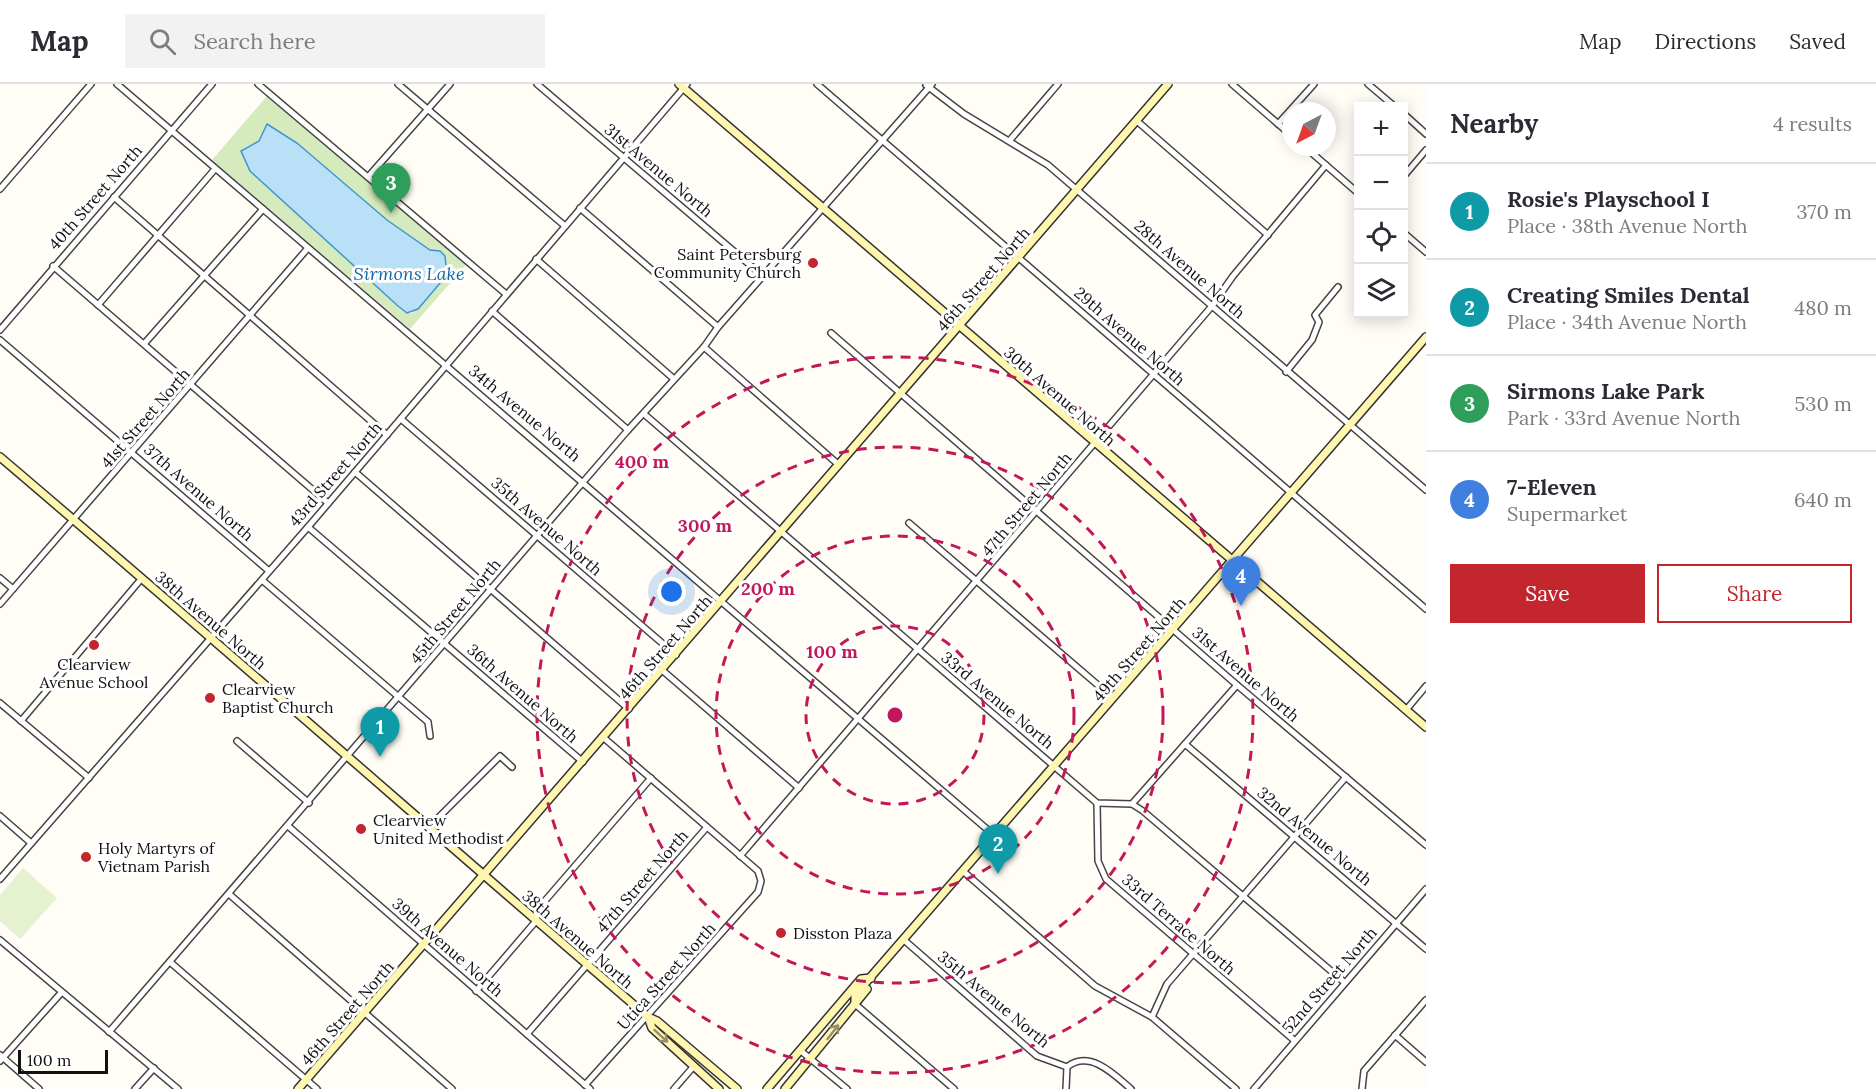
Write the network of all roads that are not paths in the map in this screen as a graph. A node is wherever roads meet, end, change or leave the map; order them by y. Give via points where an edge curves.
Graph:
1 (91, 84) edge
2 (117, 84) edge
3 (212, 84) edge
4 (258, 84) edge
5 (398, 84) edge
6 (450, 84) edge
7 (537, 84) edge
8 (817, 84) edge
9 (1058, 84) edge
10 (1168, 84) edge
11 (1232, 84) edge
12 (1314, 84) edge
13 (1368, 84) edge
14 (683, 85) edge
15 (928, 85) edge
16 (1389, 102) edge
17 (428, 109) junction
18 (1408, 118) edge
19 (1137, 121) junction
20 (1278, 124) junction
21 (1282, 127) edge
22 (172, 131) junction
23 (1426, 134) edge
24 (881, 140) junction
25 (1010, 140) junction
26 (1426, 150) edge
27 (1316, 156) edge
28 (624, 158) junction
29 (1326, 165) junction
30 (215, 169) junction
31 (1408, 171) edge
32 (368, 177) junction
33 (0, 189) edge
34 (1354, 189) edge
35 (1077, 190) junction
36 (114, 196) junction
37 (580, 208) junction
38 (263, 209) junction
39 (822, 209) junction
40 (564, 226) junction
41 (159, 235) junction
42 (1268, 235) junction
43 (1408, 236) edge
44 (308, 248) junction
45 (1426, 252) edge
46 (1019, 258) junction
47 (536, 259) junction
48 (53, 266) junction
49 (205, 274) junction
50 (763, 276) junction
51 (1338, 287) dead end
52 (506, 294) junction
53 (98, 305) junction
54 (1212, 306) junction
55 (492, 311) junction
56 (251, 315) junction
57 (718, 327) junction
58 (959, 327) junction
59 (0, 330) edge
60 (831, 333) dead end
61 (1426, 337) edge
62 (0, 340) edge
63 (144, 344) junction
64 (704, 347) junction
65 (447, 364) junction
66 (1286, 372) junction
67 (1153, 374) junction
68 (674, 380) junction
69 (191, 385) junction
70 (901, 394) junction
71 (644, 414) junction
72 (401, 419) junction
73 (1350, 424) junction
74 (628, 430) junction
75 (387, 435) junction
76 (1095, 444) junction
77 (133, 453) junction
78 (0, 457) edge
79 (839, 465) junction
80 (355, 472) junction
81 (584, 482) junction
82 (1426, 490) edge
83 (1291, 492) junction
84 (328, 503) junction
85 (1036, 512) junction
86 (74, 520) junction
87 (909, 524) dead end
88 (308, 527) junction
89 (782, 533) junction
90 (537, 536) junction
91 (1233, 562) junction
92 (269, 571) junction
93 (0, 578) edge
94 (142, 578) junction
95 (262, 580) junction
96 (978, 582) junction
97 (13, 589) junction
98 (491, 590) junction
99 (722, 601) junction
100 (0, 604) edge
101 (1426, 609) edge
102 (1173, 630) junction
103 (211, 638) junction
104 (445, 644) junction
105 (918, 650) junction
106 (676, 654) junction
107 (662, 670) junction
108 (1237, 685) junction
109 (1426, 686) edge
110 (399, 697) junction
111 (1113, 698) junction
112 (0, 703) edge
113 (629, 709) junction
114 (1406, 710) junction
115 (859, 718) junction
116 (21, 721) junction
117 (1426, 727) edge
118 (430, 736) dead end
119 (604, 738) junction
120 (237, 741) dead end
121 (1185, 744) junction
122 (349, 756) junction
123 (583, 762) junction
124 (1055, 766) junction
125 (512, 767) dead end
126 (1346, 777) junction
127 (88, 778) junction
128 (651, 778) junction
129 (799, 788) junction
130 (309, 803) junction
131 (1097, 803) junction
132 (1132, 804) junction
133 (0, 816) edge
134 (288, 826) junction
135 (707, 827) junction
136 (428, 828) junction
137 (995, 836) junction
138 (1294, 836) junction
139 (31, 843) junction
140 (1426, 845) edge
141 (740, 856) junction
142 (964, 872) junction
143 (484, 877) junction
144 (0, 879) edge
145 (761, 881) joint
146 (1426, 889) edge
147 (229, 894) junction
148 (1244, 895) junction
149 (536, 921) junction
150 (1396, 924) junction
151 (0, 940) edge
152 (904, 940) junction
153 (425, 945) junction
154 (1426, 949) edge
155 (1193, 954) junction
156 (170, 962) junction
157 (587, 965) junction
158 (871, 978) junction
159 (1344, 982) junction
160 (476, 990) junction
161 (61, 993) junction
162 (1426, 1000) edge
163 (855, 1004) junction
164 (838, 1006) junction
165 (366, 1013) junction
166 (648, 1017) junction
167 (1152, 1017) junction
168 (108, 1032) junction
169 (527, 1034) junction
170 (1395, 1035) junction
171 (1294, 1040) junction
172 (801, 1051) junction
173 (1, 1058) edge
174 (811, 1059) junction
175 (1426, 1062) edge
176 (694, 1066) junction
177 (1067, 1067) junction
178 (154, 1068) junction
179 (306, 1080) junction
180 (588, 1087) edge
181 (1362, 1088) edge
182 (39, 1089) edge
183 (135, 1089) edge
184 (178, 1089) edge
185 (298, 1089) edge
186 (317, 1089) edge
187 (452, 1089) edge
188 (674, 1089) edge
189 (719, 1089) edge
190 (737, 1089) edge
191 (767, 1089) edge
192 (785, 1089) edge
193 (847, 1089) edge
194 (954, 1089) edge
195 (1066, 1089) edge
196 (1131, 1089) edge
197 (1236, 1089) edge
198 (1254, 1089) edge

1 - 33 street
2 - 22 street, 34th Avenue North
3 - 22 street, 40th Street North
4 - 32 street
5 - 17 street
6 - 17 street
7 - 28 street, 31st Avenue North
8 - 24 street, 29th Avenue North
9 - 25 street
10 - 19 street, 46th Street North
11 - 20 street
12 - 20 street
13 - 16 street
14 - 28 street, 43rd Street North
14 - 39 street, 30th Avenue North
15 - 24 street, 45th Street North
15 - 25 street, 28th Avenue North via 964,114
17 - 32 street
17 - 40 street
18 - 23 street
19 - 35 street, 46th Street North
19 - 42 street
20 - 21 street
22 - 30 street, 34th Avenue North
22 - 36 street, 40th Street North
24 - 39 street, 45th Street North
24 - 46 street, 29th Avenue North
25 - 35 street, 28th Avenue North
26 - 31 street
27 - 29 street
28 - 37 street, 43rd Street North
28 - 50 street, 31st Avenue North
29 - 34 street
29 - 42 street, 47th Street North
30 - 38 street, 34th Avenue North
30 - 41 street
32 - 52 street
35 - 46 street, 46th Street North
35 - 54 street, 28th Avenue North
36 - 41 street
36 - 48 street, 40th Street North
37 - 40 street, 43rd Street North
37 - 57 street
38 - 44 street, 34th Avenue North
38 - 49 street
39 - 50 street, 45th Street North
39 - 58 street, 30th Avenue North
40 - 47 street, 43rd Street North
41 - 49 street
41 - 53 street
42 - 54 street, 47th Street North
43 - 45 street
44 - 56 street, 41st Street North
44 - 65 street, 34th Avenue North
46 - 58 street, 46th Street North
46 - 67 street, 29th Avenue North
47 - 52 street, 43rd Street North
47 - 68 street
48 - 53 street
48 - 59 street, 40th Street North
49 - 56 street
49 - 63 street
50 - 57 street, 45th Street North
51 - 66 street via 1315,315 1319,322 1312,340
52 - 55 street, 43rd Street North
53 - 63 street
54 - 66 street, 28th Avenue North
54 - 67 street, 47th Street North
55 - 65 street, 43rd Street North
55 - 74 street
56 - 69 street, 41st Street North
56 - 75 street
57 - 64 street, 45th Street North
58 - 70 street, 46th Street North
58 - 76 street, 30th Avenue North
60 - 70 street, 31st Avenue North
61 - 73 street, 49th Street North
62 - 77 street, 37th Avenue North
63 - 69 street
64 - 68 street, 45th Street North
64 - 79 street
65 - 72 street, 43rd Street North
65 - 81 street, 34th Avenue North
66 - 73 street, 28th Avenue North
67 - 76 street, 47th Street North
67 - 83 street, 29th Avenue North
68 - 71 street, 45th Street North
69 - 77 street, 41st Street North
69 - 84 street
70 - 79 street, 46th Street North
70 - 85 street, 31st Avenue North
71 - 74 street, 45th Street North
71 - 89 street, 33rd Avenue North
72 - 75 street, 43rd Street North
72 - 90 street, 35th Avenue North
73 - 82 street, 28th Avenue North
73 - 83 street, 49th Street North
74 - 81 street, 45th Street North
75 - 80 street, 43rd Street North
76 - 85 street, 47th Street North
76 - 91 street, 30th Avenue North
77 - 86 street, 41st Street North
77 - 92 street, 37th Avenue North
78 - 86 street, 38th Avenue North
79 - 89 street, 46th Street North
80 - 84 street, 43rd Street North
80 - 98 street
81 - 90 street, 45th Street North
81 - 99 street, 34th Avenue North
83 - 91 street, 49th Street North
83 - 101 street, 29th Avenue North
84 - 88 street, 43rd Street North
85 - 96 street, 47th Street North
85 - 102 street, 31st Avenue North
86 - 94 street, 38th Avenue North
86 - 97 street, 41st Street North
87 - 96 street
88 - 92 street, 43rd Street North
88 - 104 street, 36th Avenue North
89 - 99 street, 46th Street North
89 - 105 street, 33rd Avenue North
90 - 98 street, 45th Street North
90 - 106 street, 35th Avenue North
91 - 102 street, 49th Street North
91 - 114 street, 30th Avenue North
92 - 95 street, 43rd Street North
93 - 97 street
94 - 103 street, 38th Avenue North
94 - 116 street
95 - 103 street, 43rd Street North
95 - 110 street
96 - 105 street, 47th Street North
96 - 111 street
97 - 100 street, 41st Street North
98 - 104 street, 45th Street North
98 - 113 street
99 - 106 street, 46th Street North
99 - 115 street, 34th Avenue North
102 - 108 street, 31st Avenue North
102 - 111 street, 49th Street North
103 - 122 street, 38th Avenue North
103 - 127 street, 43rd Street North
104 - 110 street, 45th Street North
104 - 123 street, 36th Avenue North
105 - 115 street, 47th Street North
105 - 124 street, 33rd Avenue North
106 - 107 street, 46th Street North
107 - 113 street, 46th Street North
107 - 129 street
108 - 121 street
108 - 126 street, 31st Avenue North
109 - 114 street
110 - 118 street via 428,722
110 - 122 street, 45th Street North
111 - 124 street, 49th Street North
112 - 116 street
113 - 119 street, 46th Street North
114 - 117 street, 30th Avenue North
115 - 129 street, 47th Street North
115 - 137 street, 34th Avenue North
116 - 127 street
119 - 123 street, 46th Street North
119 - 128 street, 36th Avenue North
120 - 130 street
121 - 132 street
121 - 138 street, 32nd Avenue North
122 - 130 street, 45th Street North
122 - 136 street, 38th Avenue North
123 - 143 street, 46th Street North
124 - 131 street, 33rd Avenue North
124 - 137 street, 49th Street North
125 - 136 street via 500,756
126 - 138 street
126 - 140 street, 31st Avenue North
127 - 139 street, 43rd Street North
128 - 135 street, 36th Avenue North
128 - 149 street via 537,910
129 - 141 street, 47th Street North
130 - 134 street, 45th Street North
131 - 132 street
131 - 155 street, 33rd Terrace North via 1098,861 1106,879
132 - 148 street
133 - 139 street
134 - 147 street, 45th Street North
134 - 153 street, 39th Avenue North
135 - 141 street, 36th Avenue North
135 - 157 street, 47th Street North
136 - 143 street, 38th Avenue North
137 - 142 street, 49th Street North
138 - 148 street
138 - 150 street, 32nd Avenue North
139 - 144 street, 43rd Street North
141 - 145 street, 36th Avenue North via 758,871
142 - 152 street, 49th Street North
142 - 167 street via 1095,986
143 - 149 street, 38th Avenue North
143 - 153 street, 46th Street North
145 - 166 street, Utica Street North via 758,892
146 - 150 street, 52nd Street North
147 - 156 street, 45th Street North
147 - 165 street
148 - 155 street
148 - 159 street
149 - 157 street, 38th Avenue North
149 - 160 street
150 - 154 street, 32nd Avenue North
150 - 159 street, 52nd Street North
151 - 161 street
152 - 158 street, 49th Street North
152 - 177 street, 35th Avenue North via 1037,1056
153 - 160 street, 39th Avenue North
153 - 165 street, 46th Street North
155 - 167 street via 1167,984
155 - 171 street, 33rd Terrace North
156 - 168 street, 45th Street North
156 - 179 street
157 - 166 street, 38th Avenue North
157 - 169 street, 47th Street North
158 - 163 street, 49th Street North
158 - 164 street, 49th Street North via 861,979
159 - 171 street, 52nd Street North
160 - 169 street, 39th Avenue North
161 - 168 street
161 - 173 street
162 - 170 street
163 - 164 street
174 -> 163 street, 49th Street North
163 - 194 street
164 - 172 street, 49th Street North
165 - 179 street, 46th Street North
165 - 187 street
166 -> 176 street, 38th Avenue North via 652,1028
166 - 180 street, Utica Street North
166 - 190 street, 38th Avenue North
167 - 197 street
168 - 178 street
169 - 180 street, 39th Avenue North
170 - 175 street
170 - 181 street via 1364,1071
171 - 198 street, 52nd Street North
172 - 174 street
172 - 191 street, 49th Street North
173 - 182 street
174 - 192 street, 49th Street North
174 - 193 street
176 - 188 street
176 - 189 street, 38th Avenue North
177 - 195 street
177 - 196 street, 35th Avenue North via 1075,1060 1100,1065
178 - 183 street
178 - 184 street
179 - 185 street, 46th Street North
179 - 186 street

